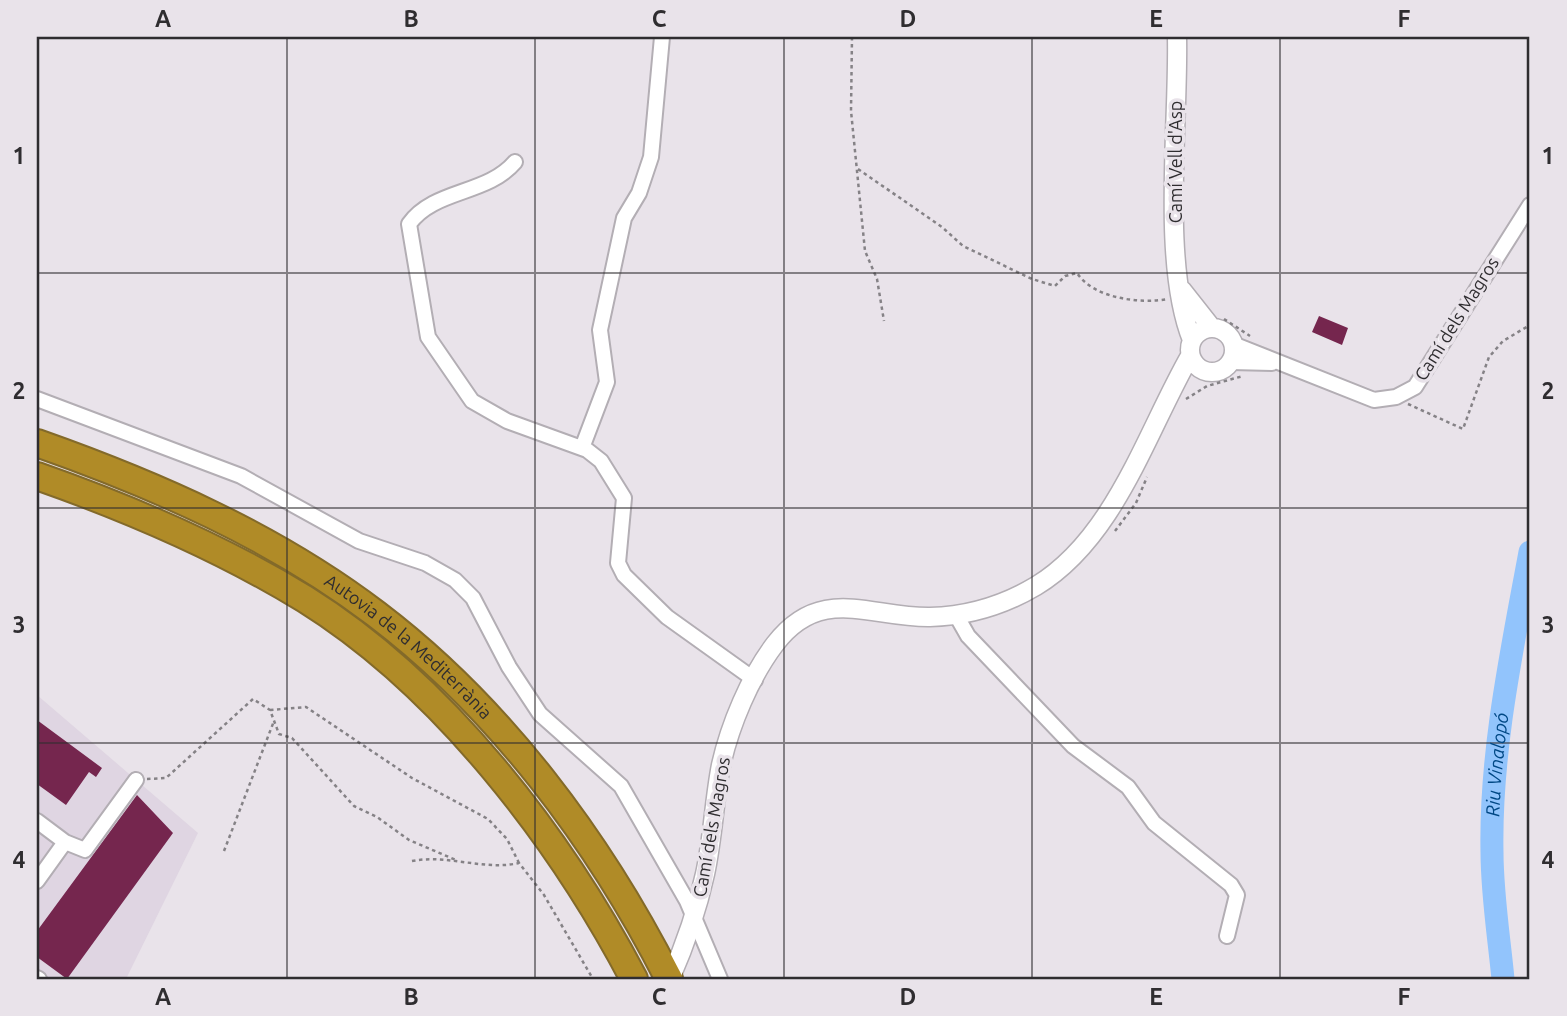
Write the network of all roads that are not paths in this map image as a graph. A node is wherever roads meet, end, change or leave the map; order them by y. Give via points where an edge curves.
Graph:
1 (662, 37) edge
2 (1177, 37) edge
3 (515, 162) dead end
4 (1530, 205) edge
5 (1181, 292) junction
6 (1213, 321) junction
7 (1233, 344) junction
8 (1191, 348) junction
9 (1257, 358) junction
10 (1231, 362) junction
11 (1206, 372) junction
12 (37, 399) edge
13 (1175, 401) junction
14 (37, 443) edge
15 (582, 448) junction
16 (37, 476) edge
17 (956, 615) junction
18 (755, 680) junction
19 (136, 780) road end
20 (37, 821) edge
21 (65, 842) junction
22 (37, 881) edge
23 (694, 922) junction
24 (1227, 936) dead end
25 (666, 972) edge
26 (634, 979) edge
27 (720, 979) edge

1 - 15 street via 651,157 639,193 624,218 600,330 607,382
2 - 5 street, Camí Vell d'Asp via 1176,256
3 - 15 street via 502,177 424,209 409,223 428,337 472,401 507,421
4 - 9 street, Camí dels Magros via 1415,387 1396,397 1374,400
5 - 6 street, Camí Vell d'Asp
5 - 8 street, Camí Vell d'Asp
6 - 7 street
6 - 8 street
7 - 9 street
7 - 10 street
8 - 11 street via 1195,366
8 - 13 street, Camí dels Magros
9 - 10 street
10 - 11 street via 1222,371
11 - 13 street, Camí dels Magros via 1186,384
12 - 23 street via 242,476 359,541 425,563 455,580 473,598 540,714 621,786 678,884
13 - 17 street, Camí dels Magros via 1076,551 1037,585 991,606
14 - 25 highway, Autovia de la Mediterrània via 180,499 258,537 376,614 428,657 483,712 579,829 616,883
15 - 18 street via 601,461 624,498 618,563 624,575 667,617
16 - 26 highway, Autovia de la Mediterrània via 149,518 233,558 307,600 415,686 463,735 542,830 604,922
17 - 18 street, Camí dels Magros via 907,616 852,607 822,610 791,627 774,645
17 - 24 street via 968,636 1073,746 1128,787 1154,823 1231,886 1237,895
18 - 23 street, Camí dels Magros via 722,764
19 - 21 street via 85,850
20 - 21 street
21 - 22 street
23 - 25 street, Camí dels Magros
23 - 27 street

